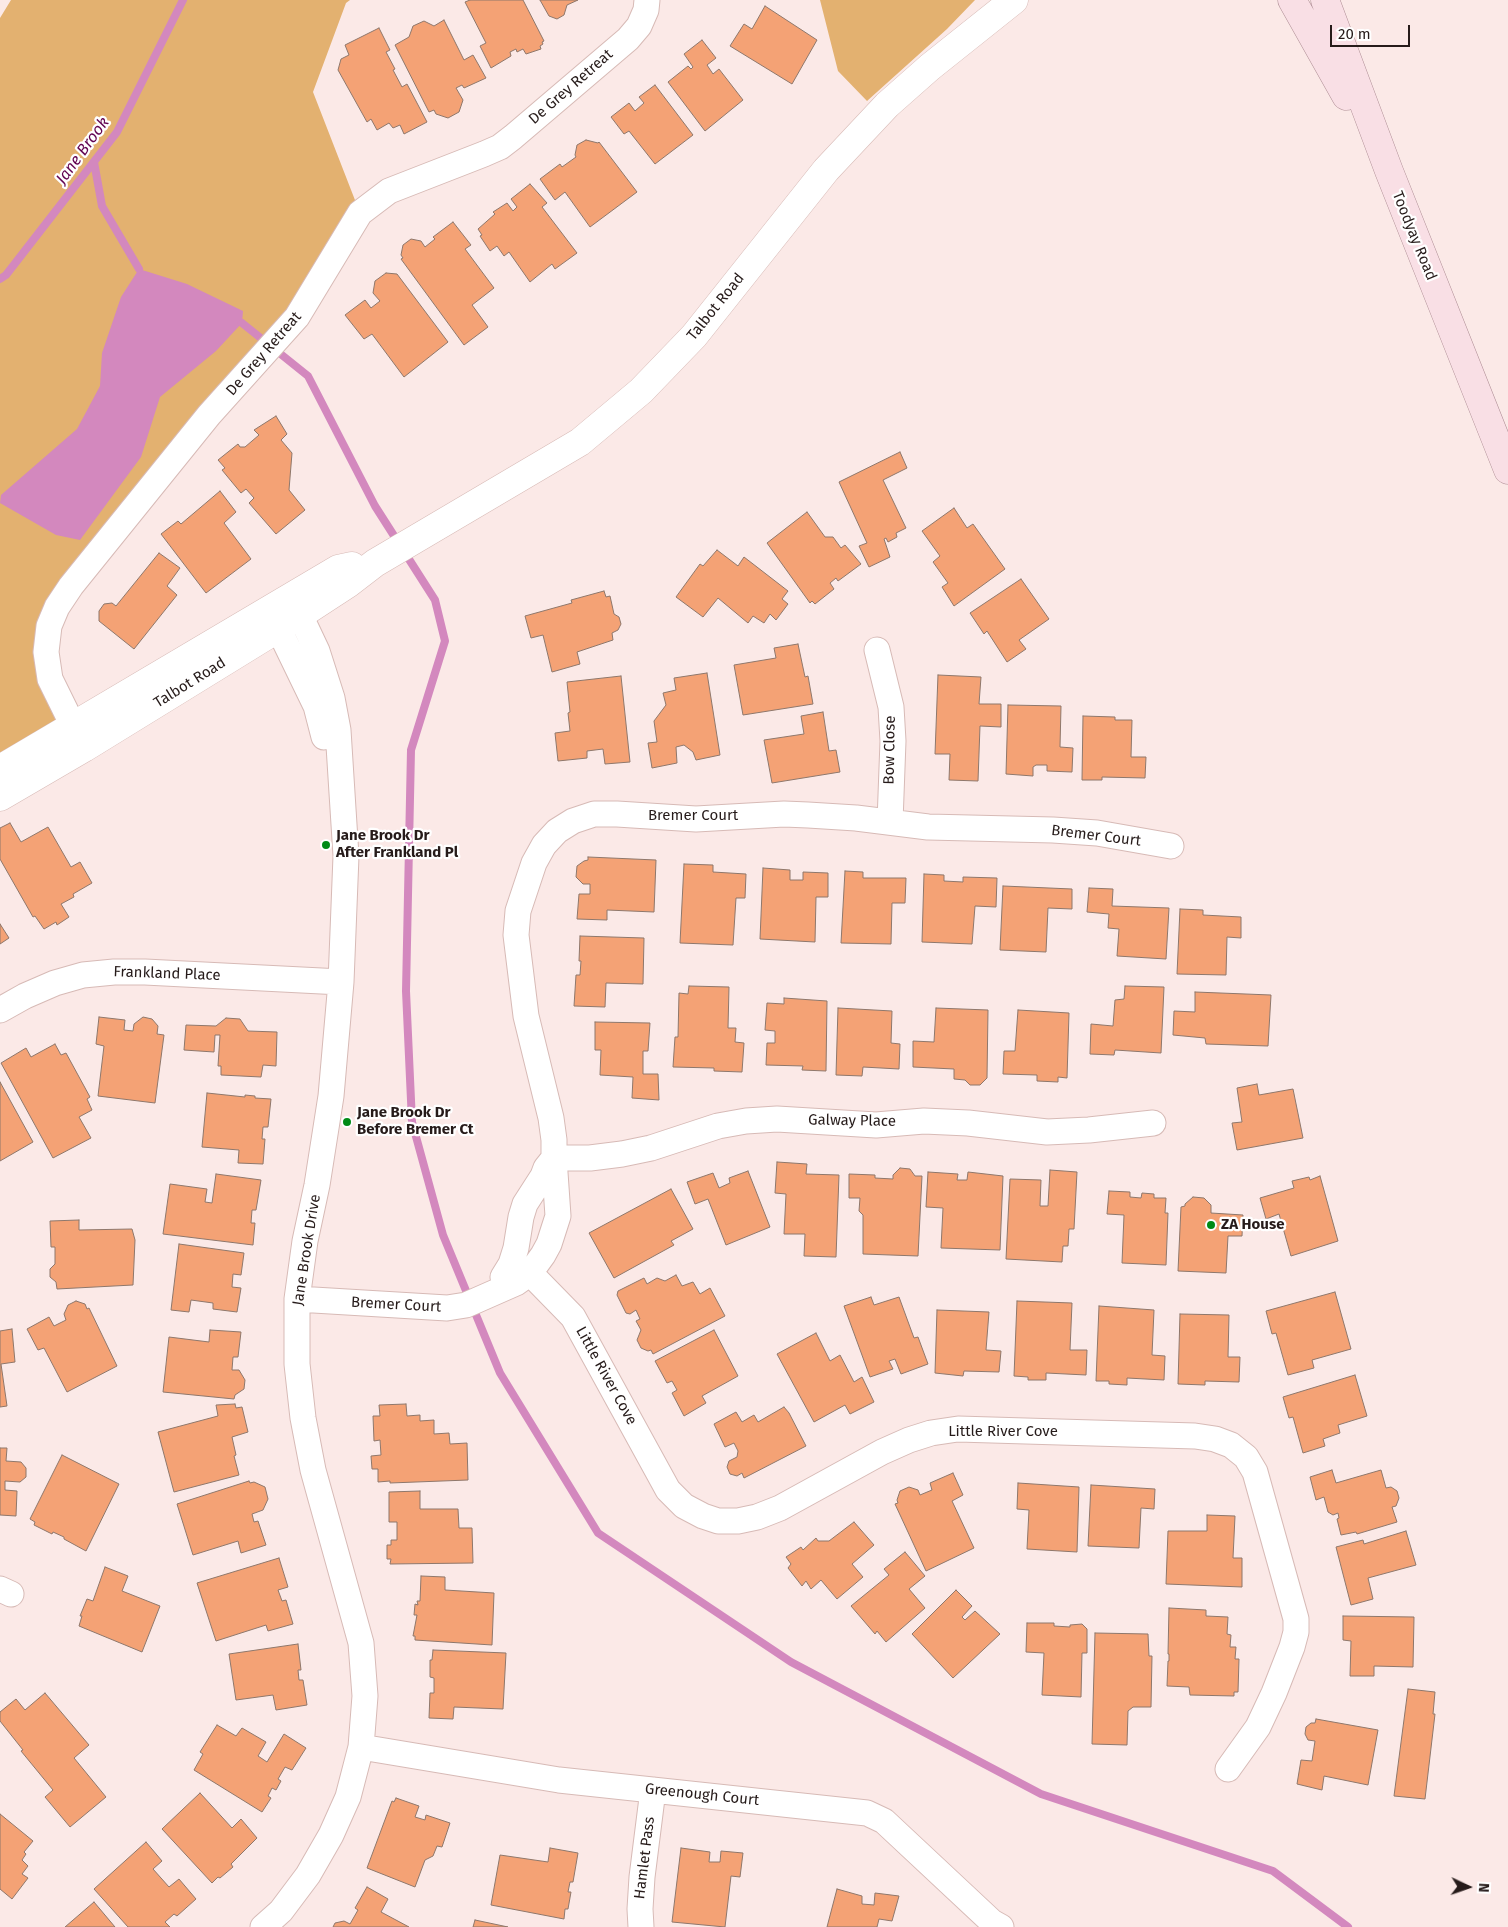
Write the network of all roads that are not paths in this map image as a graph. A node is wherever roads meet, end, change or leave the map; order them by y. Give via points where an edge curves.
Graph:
1 (647, 0) edge
2 (1014, 0) edge
3 (1292, 0) edge
4 (1325, 0) edge
5 (1389, 172) junction
6 (1508, 470) edge
7 (284, 613) junction
8 (877, 650) dead end
9 (79, 737) junction
10 (0, 770) edge
11 (0, 797) edge
12 (890, 822) junction
13 (1171, 846) dead end
14 (341, 982) junction
15 (0, 1010) edge
16 (1153, 1123) dead end
17 (554, 1158) junction
18 (520, 1268) junction
19 (297, 1299) junction
20 (362, 1747) junction
21 (1228, 1769) dead end
22 (653, 1790) junction
23 (263, 1927) edge
24 (641, 1927) edge
25 (1001, 1927) edge

1 - 9 street, De Grey Retreat via 639,26 628,38 513,138 484,154 389,191 360,213 297,317 209,415 71,586 49,626 46,652 50,679
2 - 7 main road, Talbot Road via 930,66 855,138 694,336 641,391 580,442 375,562 338,569
3 - 5 main road
4 - 5 main road, Toodyay Road
5 - 6 main road, Toodyay Road
7 - 9 main road, Talbot Road
7 - 14 street, Jane Brook Drive via 324,737 338,748 346,856
8 - 12 street, Bow Close via 891,707
9 - 10 main road, Talbot Road
9 - 11 main road, Talbot Road
12 - 13 street, Bremer Court via 928,827 1097,833
12 - 17 street, Bremer Court via 784,814 696,819 594,814 573,821 558,831 544,845 534,863 518,911 516,935 526,1016 551,1118
14 - 15 street, Frankland Place via 114,972 83,975 55,983
14 - 19 street, Jane Brook Drive via 331,1096
16 - 17 street, Galway Place via 1047,1132 968,1123 876,1124 777,1119 718,1126 622,1154
17 - 18 street, Bremer Court via 525,1204 516,1248
17 - 18 street, Bremer Court via 558,1216 549,1244
18 - 19 street, Bremer Court via 493,1295 447,1308
18 - 21 street, Little River Cove via 577,1322 668,1490 684,1506 718,1522 757,1517 909,1440 958,1429 1196,1436 1231,1445 1246,1457 1255,1472 1296,1618 1296,1632 1258,1727
19 - 20 street, Jane Brook Drive via 298,1364 312,1470 361,1643 365,1696
20 - 22 street, Greenough Court via 514,1773
20 - 23 street, Jane Brook Drive via 348,1797 331,1836 308,1875 281,1911
22 - 24 street, Hamlet Pass via 642,1876
22 - 25 street, Greenough Court via 867,1813 884,1821

